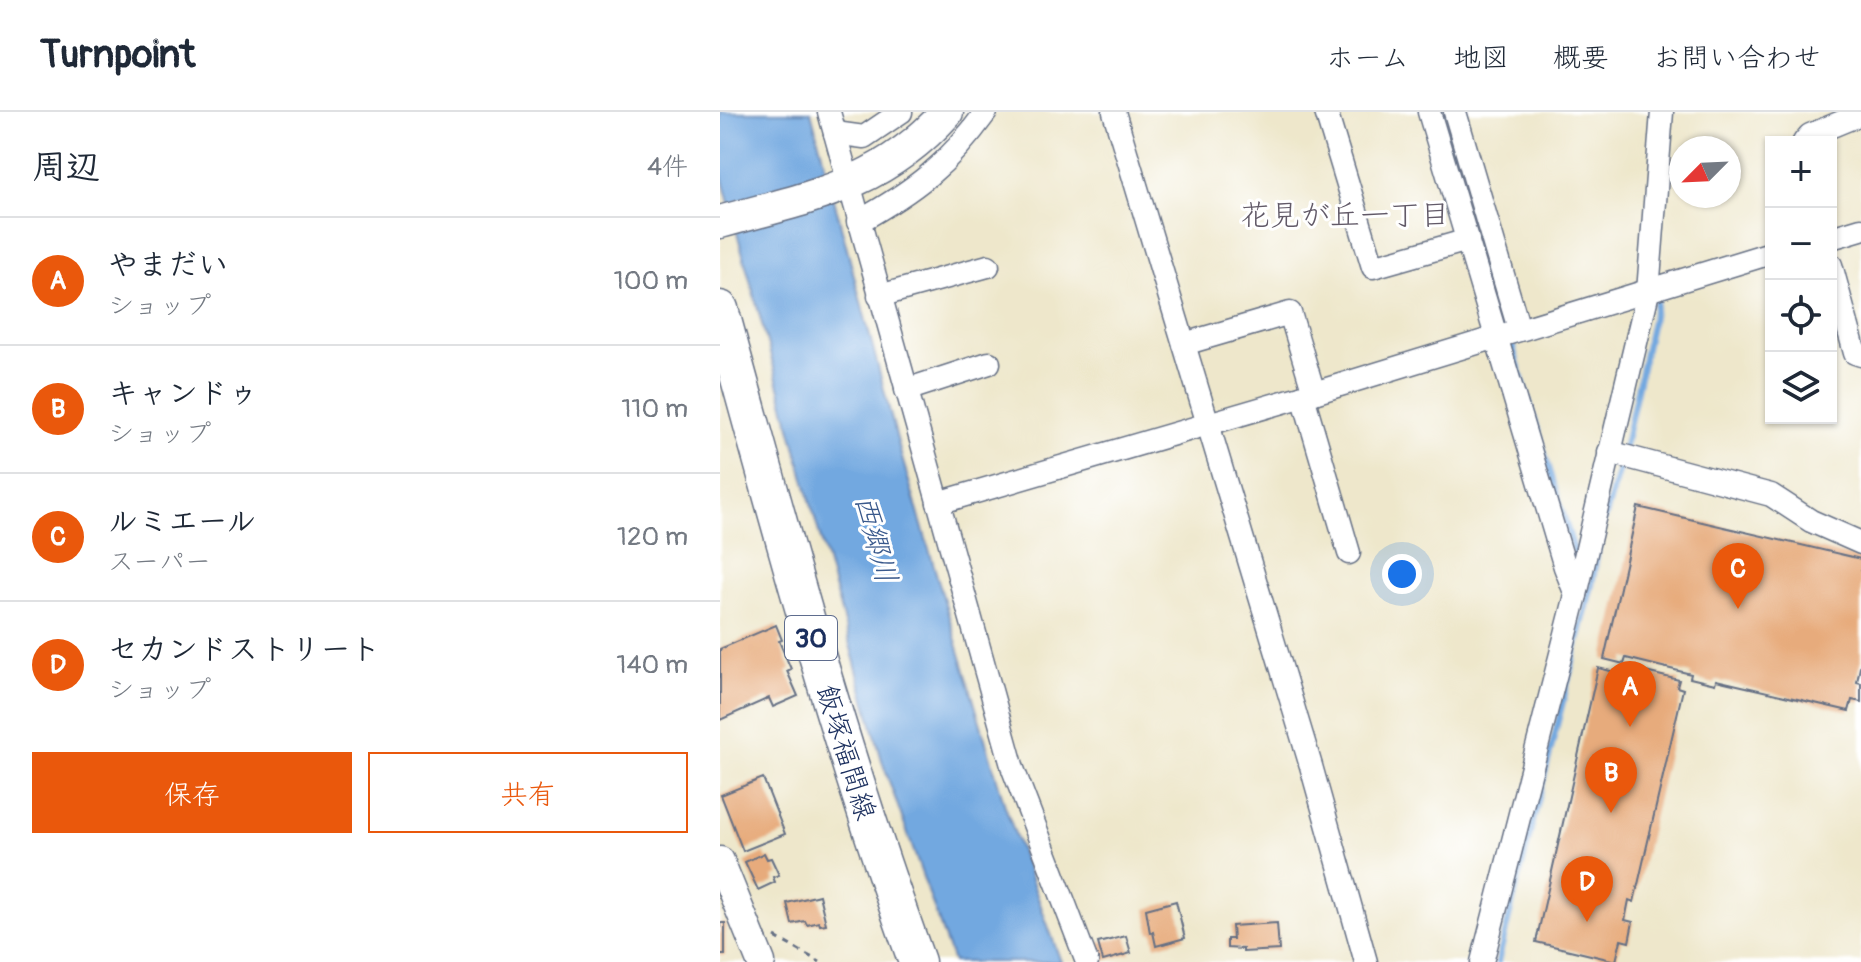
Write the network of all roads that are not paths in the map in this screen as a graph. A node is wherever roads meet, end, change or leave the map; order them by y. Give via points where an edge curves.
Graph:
1 (901, 112) edge
2 (947, 112) edge
3 (986, 112) edge
4 (1114, 112) edge
5 (1129, 112) edge
6 (1326, 112) edge
7 (1429, 112) edge
8 (1455, 112) edge
9 (1662, 112) edge
10 (1861, 114) edge
11 (832, 122) edge
12 (1809, 136) edge
13 (841, 188) junction
14 (720, 222) edge
15 (858, 222) junction
16 (1861, 229) edge
17 (1837, 236) edge
18 (1468, 240) junction
19 (1765, 255) edge
20 (988, 266) dead end
21 (1835, 280) edge
22 (1648, 292) junction
23 (879, 296) junction
24 (720, 309) edge
25 (1519, 329) junction
26 (1497, 336) junction
27 (1190, 342) junction
28 (1861, 355) edge
29 (989, 363) dead end
30 (906, 390) junction
31 (1308, 394) junction
32 (1207, 423) junction
33 (1609, 452) junction
34 (938, 503) junction
35 (1861, 543) edge
36 (1349, 553) dead end
37 (1576, 595) junction
38 (720, 861) edge
39 (720, 903) edge
40 (744, 919) junction
41 (761, 962) edge
42 (917, 962) edge
43 (1087, 962) edge
44 (1366, 962) edge
45 (1482, 962) edge

1 - 11 street via 864,137
2 - 13 main road via 889,164
3 - 15 street via 948,161
4 - 27 street
5 - 27 street
6 - 18 street via 1373,267
7 - 18 street
8 - 25 street
9 - 22 street
10 - 12 street
11 - 13 street
13 - 14 main road
13 - 15 street
15 - 23 street
16 - 17 street
18 - 26 street
19 - 22 street
20 - 23 street
21 - 28 street via 1855,353
22 - 25 street
22 - 33 street
23 - 30 street
24 - 42 main road, 飯塚福間線 / 30 via 807,627
25 - 26 street
26 - 31 street
26 - 37 street
27 - 31 street via 1290,313
27 - 32 street
29 - 30 street
30 - 34 street
31 - 32 street
31 - 36 street
32 - 34 street
32 - 44 street
33 - 35 street via 1771,495 1811,521
33 - 37 street
34 - 43 street via 1013,769
37 - 45 street
38 - 40 street
39 - 40 street
40 - 41 street

